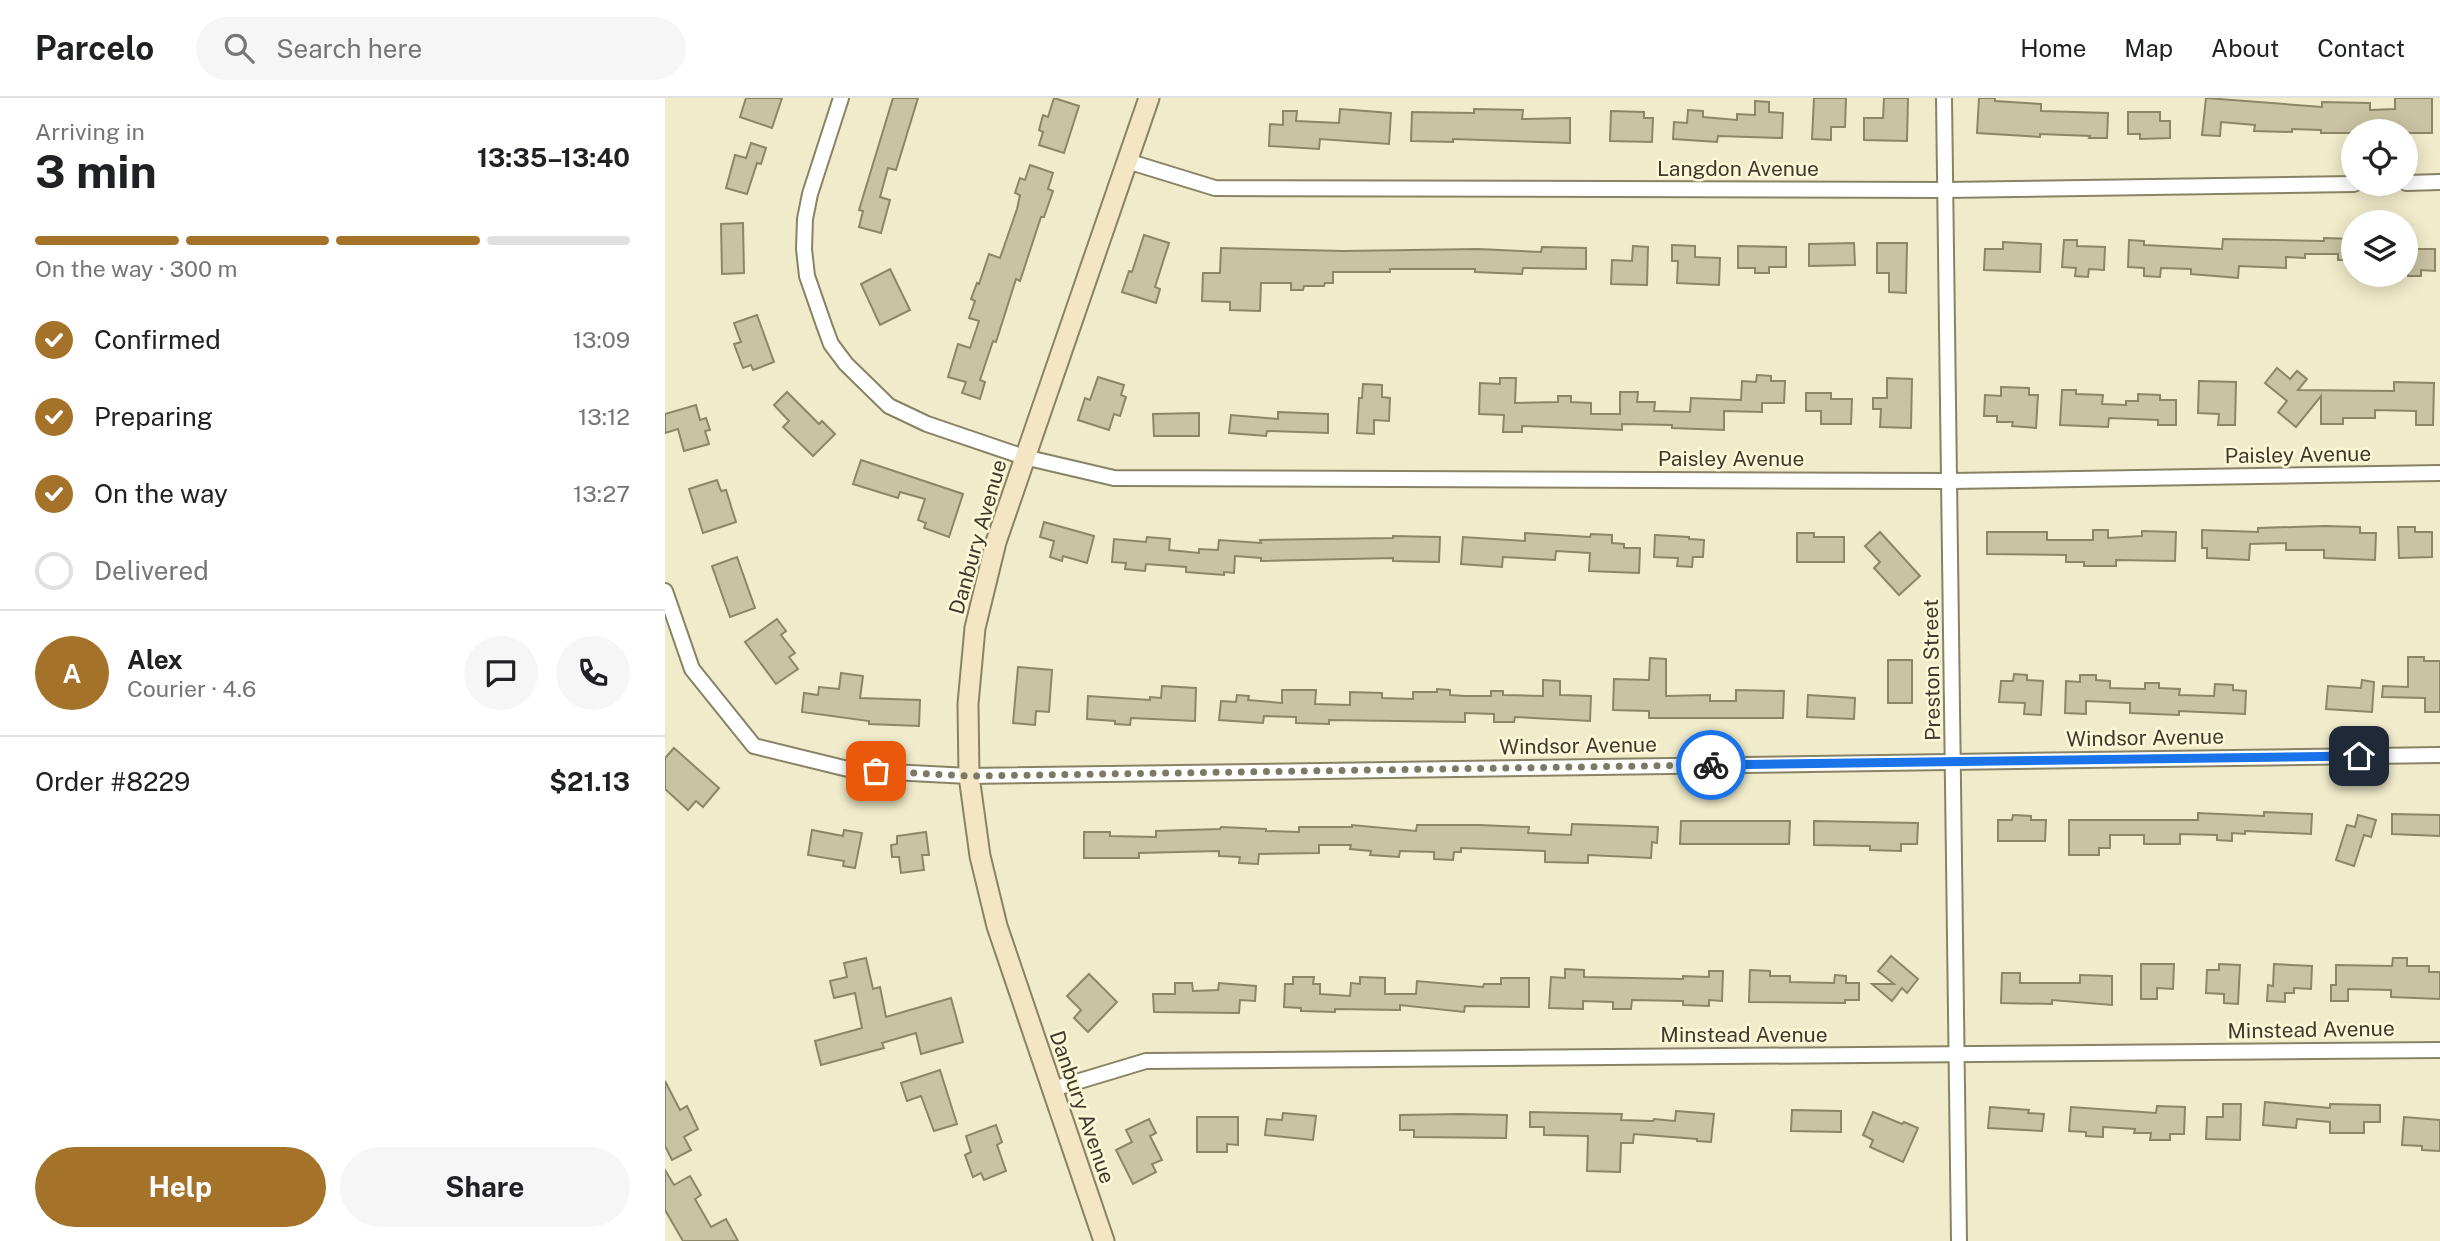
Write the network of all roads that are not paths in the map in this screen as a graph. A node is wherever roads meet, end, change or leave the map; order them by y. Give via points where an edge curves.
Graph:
1 (841, 98) edge
2 (1149, 98) edge
3 (1944, 98) edge
4 (1127, 162) junction
5 (2440, 182) edge
6 (2418, 183) edge
7 (2341, 184) edge
8 (1945, 190) junction
9 (1024, 457) junction
10 (2440, 473) edge
11 (1950, 481) junction
12 (665, 591) edge
13 (2440, 755) edge
14 (1954, 761) junction
15 (969, 776) junction
16 (2440, 1050) edge
17 (1958, 1054) junction
18 (1053, 1088) junction
19 (1104, 1241) edge
20 (1959, 1241) edge

1 - 9 street, Paisley Avenue via 816,169 805,219 807,276 831,344 889,406
2 - 4 street, Danbury Avenue
3 - 8 street, Preston Street
4 - 8 street, Langdon Avenue via 1215,188
4 - 9 street, Danbury Avenue
5 - 6 street
7 - 8 street, Langdon Avenue
8 - 11 street, Preston Street
9 - 11 street, Paisley Avenue via 1114,478
9 - 15 street, Danbury Avenue via 996,542 975,628 968,704
10 - 11 street, Paisley Avenue
11 - 14 street, Preston Street
12 - 15 street, Windsor Avenue via 692,669 754,746 852,770
13 - 14 street, Windsor Avenue
14 - 15 street, Windsor Avenue
14 - 17 street, Preston Street
15 - 18 street, Danbury Avenue via 980,856 997,926
16 - 17 street, Minstead Avenue
17 - 18 street, Minstead Avenue via 1146,1061
17 - 20 street, Preston Street
18 - 19 street, Danbury Avenue

